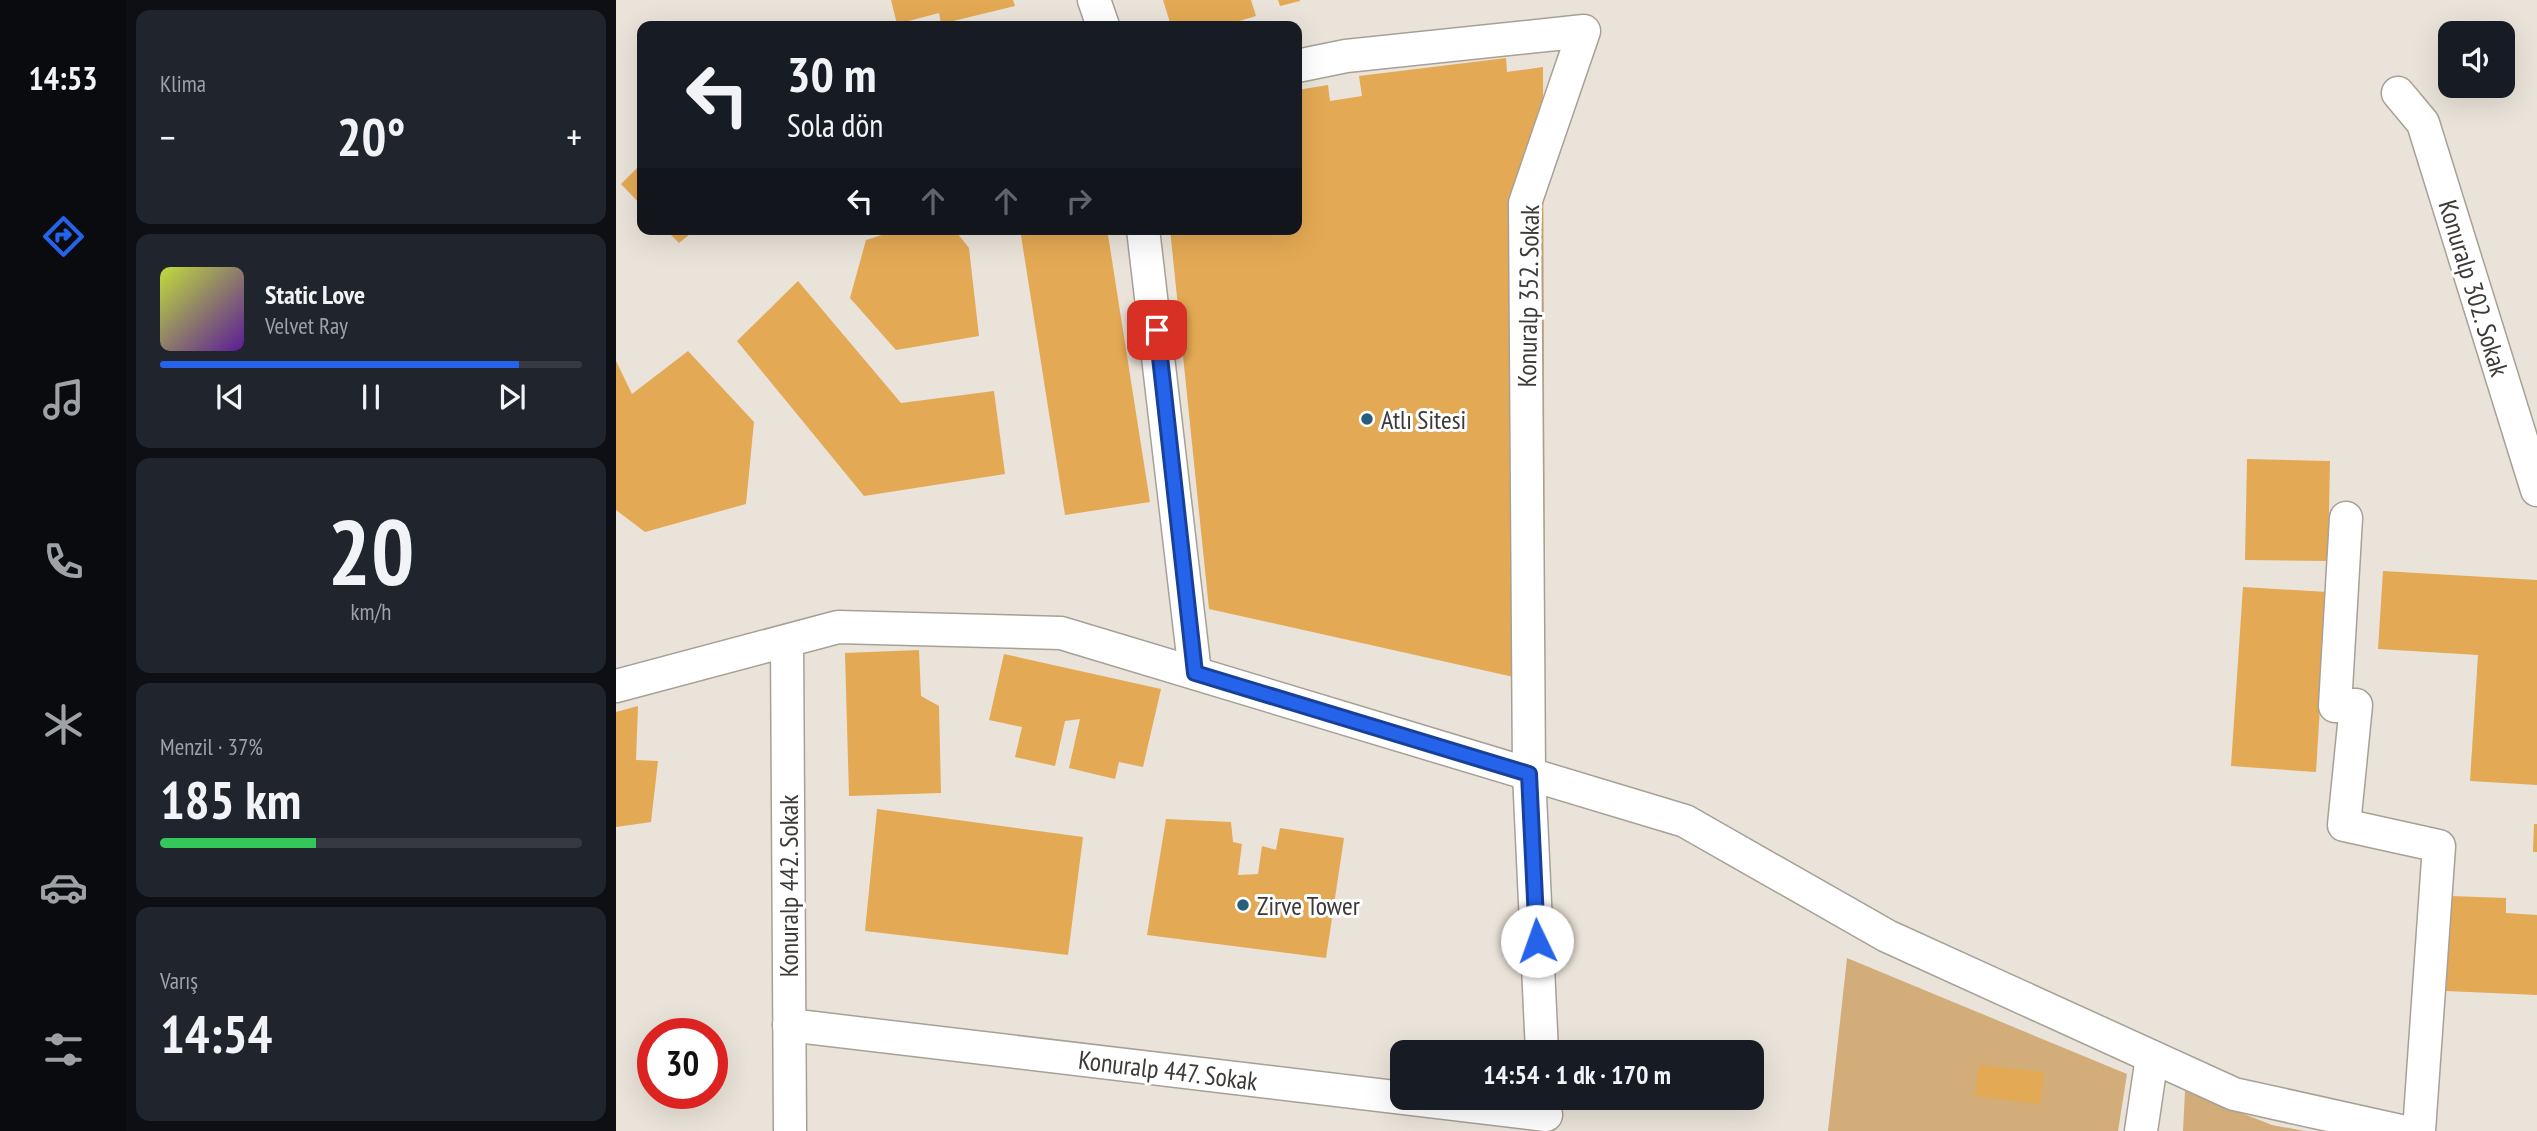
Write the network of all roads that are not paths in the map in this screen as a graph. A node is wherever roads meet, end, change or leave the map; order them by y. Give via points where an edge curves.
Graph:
1 (1094, 0) edge
2 (1101, 21) edge
3 (1302, 65) edge
4 (2398, 93) dead end
5 (1144, 235) edge
6 (2537, 490) edge
7 (2346, 517) dead end
8 (787, 641) junction
9 (1195, 673) junction
10 (616, 686) edge
11 (1529, 774) junction
12 (789, 1025) junction
13 (1541, 1040) edge
14 (2152, 1057) junction
15 (1546, 1114) edge
16 (790, 1131) edge
17 (2141, 1131) edge
18 (2401, 1131) edge
19 (2419, 1131) edge

1 - 2 street
3 - 11 street, Konuralp 352. Sokak via 1346,56 1584,31 1525,203
4 - 6 street, Konuralp 302. Sokak via 2423,123
5 - 9 street
7 - 19 street via 2335,706 2356,705 2344,825 2439,846
8 - 9 street via 838,627 1061,633
8 - 10 street
8 - 12 street, Konuralp 442. Sokak
9 - 11 street
11 - 13 street
11 - 14 street via 1685,821 1887,936
12 - 15 street, Konuralp 447. Sokak
12 - 16 street, Konuralp 442. Sokak
14 - 17 street
14 - 18 street via 2234,1094

